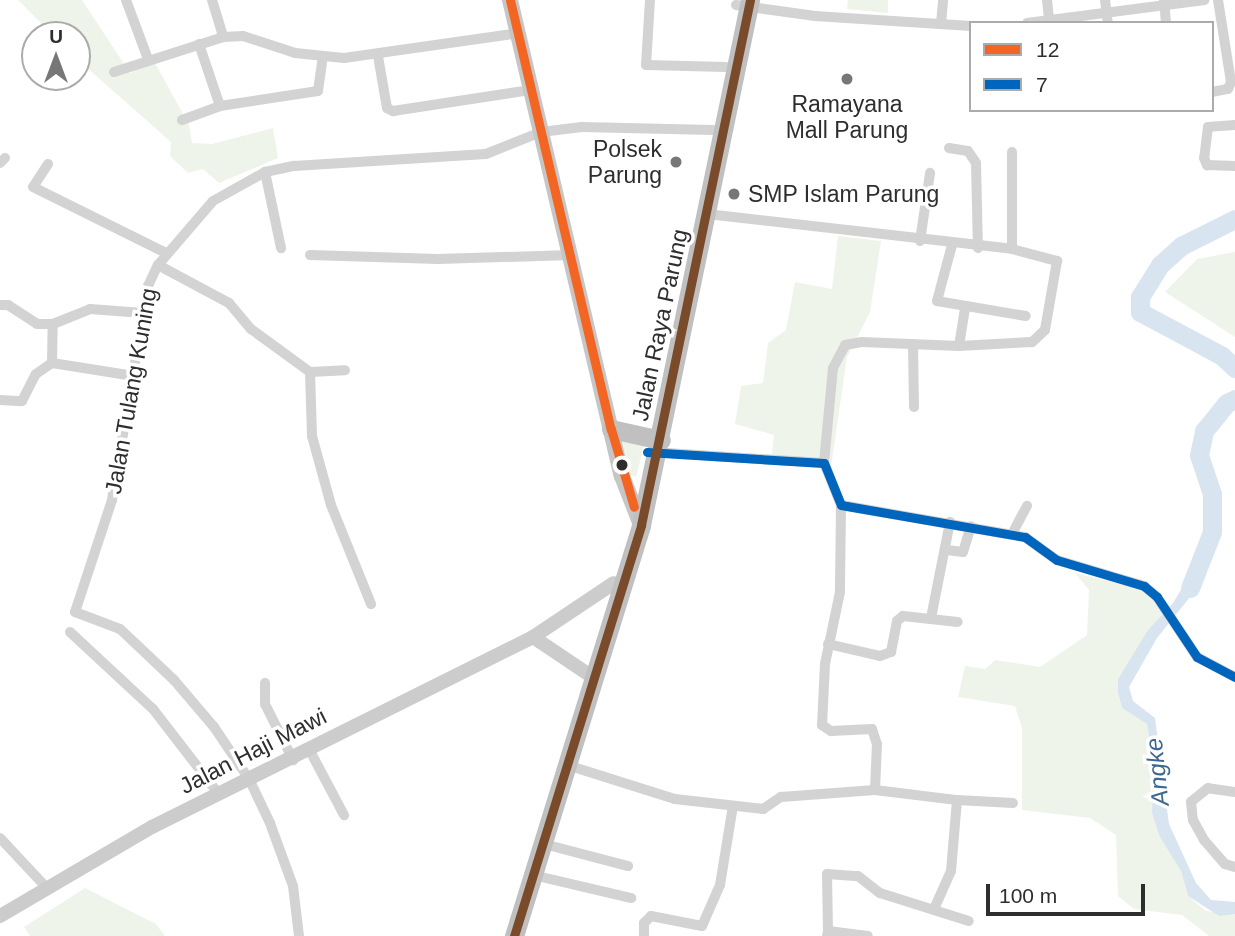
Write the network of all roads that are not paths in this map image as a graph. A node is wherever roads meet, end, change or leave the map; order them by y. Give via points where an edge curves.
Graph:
1 (126, 0) edge
2 (212, 0) edge
3 (510, 0) edge
4 (650, 0) edge
5 (943, 0) edge
6 (1047, 0) edge
7 (1105, 0) edge
8 (1205, 0) edge
9 (1219, 0) edge
10 (1164, 2) edge
11 (743, 3) edge
12 (1107, 18) edge
13 (1049, 20) junction
14 (1042, 21) edge
15 (1166, 21) edge
16 (941, 24) junction
17 (969, 26) edge
18 (520, 33) junction
19 (223, 37) junction
20 (199, 44) junction
21 (378, 56) junction
22 (323, 57) junction
23 (148, 59) junction
24 (726, 67) junction
25 (114, 72) dead end
26 (531, 90) junction
27 (1214, 92) edge
28 (220, 106) junction
29 (182, 120) dead end
30 (1235, 125) edge
31 (714, 130) junction
32 (541, 132) junction
33 (949, 148) dead end
34 (1012, 152) dead end
35 (48, 164) dead end
36 (1235, 166) edge
37 (265, 172) junction
38 (930, 173) dead end
39 (707, 214) junction
40 (920, 241) junction
41 (696, 244) junction
42 (952, 245) junction
43 (281, 248) dead end
44 (978, 248) junction
45 (1012, 249) junction
46 (166, 253) junction
47 (310, 255) dead end
48 (572, 255) junction
49 (158, 265) junction
50 (0, 305) edge
51 (965, 309) junction
52 (143, 313) junction
53 (1026, 316) dead end
54 (53, 324) junction
55 (913, 344) junction
56 (959, 345) junction
57 (52, 363) junction
58 (345, 370) dead end
59 (310, 372) junction
60 (134, 376) junction
61 (0, 400) edge
62 (914, 407) dead end
63 (611, 429) junction
64 (654, 445) junction
65 (824, 463) junction
66 (841, 505) junction
67 (1027, 506) dead end
68 (638, 516) junction
69 (950, 522) junction
70 (971, 526) junction
71 (1012, 534) junction
72 (947, 550) junction
73 (614, 583) junction
74 (371, 604) dead end
75 (931, 618) junction
76 (958, 622) dead end
77 (70, 632) dead end
78 (533, 637) junction
79 (828, 644) junction
80 (589, 676) junction
81 (1235, 677) edge
82 (265, 683) dead end
83 (309, 749) junction
84 (293, 760) junction
85 (567, 765) junction
86 (249, 779) junction
87 (875, 790) junction
88 (1235, 792) edge
89 (218, 793) junction
90 (957, 800) junction
91 (1013, 803) dead end
92 (733, 806) junction
93 (345, 815) dead end
94 (0, 838) edge
95 (544, 844) junction
96 (628, 866) dead end
97 (1235, 867) edge
98 (533, 876) junction
99 (47, 888) junction
100 (631, 898) dead end
101 (934, 909) junction
102 (0, 916) edge
103 (969, 921) dead end
104 (828, 933) edge
105 (299, 936) edge
106 (504, 936) edge
107 (514, 936) edge
108 (644, 936) edge
109 (868, 936) edge

1 - 23 street
2 - 19 street
3 - 18 main road
4 - 24 street via 646,65
5 - 16 street
6 - 13 street
7 - 12 street
8 - 10 street
9 - 27 street via 1231,82 1228,89
10 - 12 street
10 - 15 street
11 - 16 street
11 - 24 highway, Jalan Raya Parung
11 - 39 highway, Jalan Raya Parung
12 - 13 street
13 - 14 street
16 - 17 street
18 - 21 street
18 - 26 main road
19 - 20 street
19 - 22 street via 243,36
20 - 23 street
20 - 28 street
21 - 22 street
21 - 26 street via 387,108 393,111
22 - 28 street via 318,91
23 - 25 street
24 - 31 highway, Jalan Raya Parung
26 - 32 main road
28 - 29 street
30 - 36 street via 1208,127 1204,158 1207,165
31 - 32 street, Jalan Tulang Kuning via 582,127
31 - 41 highway, Jalan Raya Parung
32 - 37 street, Jalan Tulang Kuning via 486,154 294,166
32 - 48 main road
33 - 44 street via 968,151 976,163
34 - 45 street
35 - 46 street via 33,187
37 - 43 street
37 - 46 street, Jalan Tulang Kuning via 213,201
38 - 40 street
39 - 40 street
39 - 41 highway, Jalan Raya Parung
40 - 42 street
41 - 64 highway, Jalan Raya Parung
42 - 44 street
42 - 51 street via 937,300
44 - 45 street
45 - 56 street via 1054,258 1059,265 1045,330 1022,345
46 - 49 street, Jalan Tulang Kuning
47 - 48 street via 438,259
48 - 63 main road
49 - 52 street, Jalan Tulang Kuning
49 - 59 street via 229,303 251,329
50 - 54 street via 8,305 37,324
51 - 53 street
51 - 56 street
52 - 54 street via 90,309
52 - 60 street, Jalan Tulang Kuning
54 - 57 street
55 - 56 street
55 - 62 street
55 - 65 street via 852,342 840,350 833,368
57 - 60 street
57 - 61 street via 36,374 22,401
58 - 59 street
59 - 74 street via 312,436 331,505
60 - 86 street, Jalan Tulang Kuning via 112,500 75,612 113,624 166,671 214,727
63 - 64 highway
63 - 68 main road
64 - 65 street
64 - 68 highway, Jalan Raya Parung
65 - 66 street
66 - 69 street
66 - 79 street via 839,592
67 - 71 street
68 - 73 highway, Jalan Raya Parung
68 - 80 highway, Jalan Raya Parung
69 - 70 street
69 - 72 street
70 - 71 street
70 - 72 street via 963,552
71 - 81 street via 1032,540 1057,560 1137,581 1157,597 1198,657
72 - 75 street via 939,567
73 - 78 street, Jalan Haji Mawi
73 - 80 highway, Jalan Raya Parung
75 - 76 street
75 - 79 street via 903,616 897,621 891,652 880,656
77 - 89 street via 153,709
78 - 80 street
78 - 83 street, Jalan Haji Mawi
79 - 87 street via 822,725 831,731 872,729 877,744
80 - 85 highway, Jalan Raya Parung
80 - 106 highway, Jalan Raya Parung
82 - 84 street via 265,704
83 - 84 street, Jalan Haji Mawi
83 - 93 street
84 - 86 street, Jalan Haji Mawi
85 - 92 street via 675,799
85 - 95 highway, Jalan Raya Parung
86 - 89 street, Jalan Haji Mawi
86 - 105 street via 288,871
87 - 90 street
87 - 92 street via 781,797 763,809
88 - 97 street via 1209,788 1191,802 1193,820 1204,839 1225,864
89 - 99 street, Jalan Haji Mawi
90 - 91 street
90 - 101 street via 951,871
92 - 108 street via 720,885 702,926 651,916 644,923
94 - 99 street
95 - 96 street
95 - 98 highway, Jalan Raya Parung
98 - 100 street
98 - 107 highway, Jalan Raya Parung
99 - 102 street, Jalan Haji Mawi
101 - 103 street
101 - 104 street via 880,893 858,876 827,874
104 - 109 street

